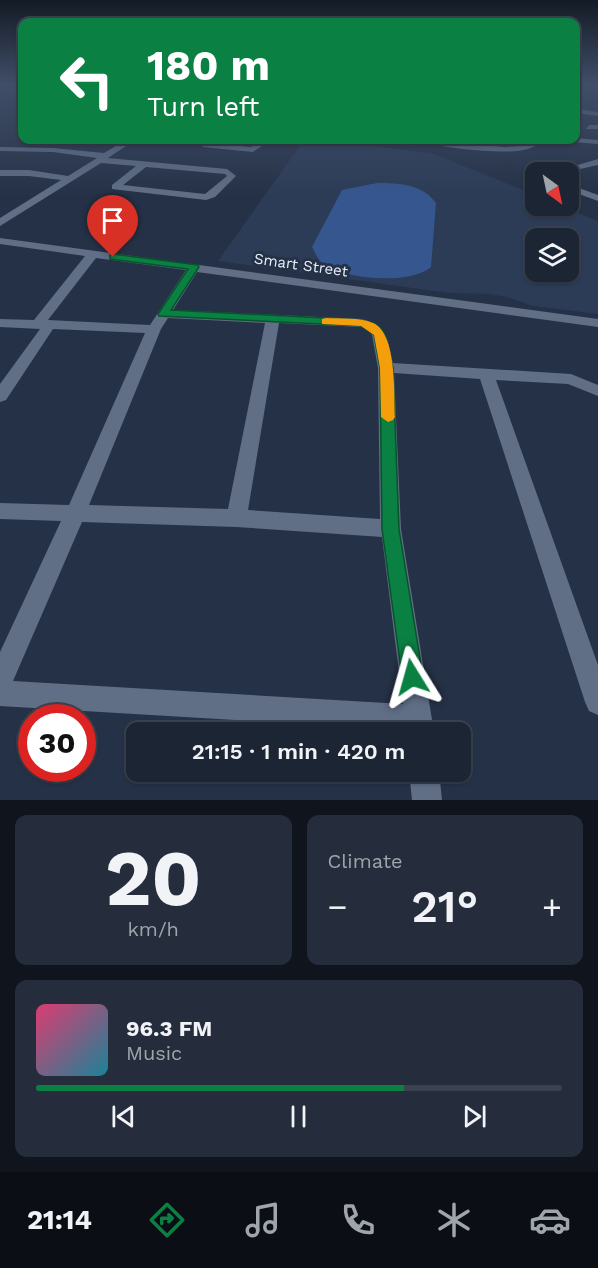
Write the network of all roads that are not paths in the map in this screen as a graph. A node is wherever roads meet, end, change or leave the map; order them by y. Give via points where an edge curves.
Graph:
1 (589, 127) dead end
2 (598, 128) edge
3 (580, 140) edge
4 (598, 142) edge
5 (124, 144) edge
6 (205, 144) edge
7 (262, 144) edge
8 (459, 144) edge
9 (535, 144) edge
10 (0, 149) edge
11 (102, 158) junction
12 (598, 162) edge
13 (144, 164) junction
14 (579, 167) edge
15 (0, 173) edge
16 (69, 179) junction
17 (579, 191) edge
18 (598, 198) edge
19 (0, 206) edge
20 (20, 209) junction
21 (0, 223) edge
22 (0, 240) edge
23 (93, 254) junction
24 (194, 267) junction
25 (273, 319) junction
26 (159, 321) junction
27 (0, 322) edge
28 (598, 323) edge
29 (44, 324) junction
30 (386, 368) junction
31 (486, 374) junction
32 (598, 391) edge
33 (0, 396) edge
34 (0, 511) edge
35 (75, 514) junction
36 (236, 518) junction
37 (391, 529) junction
38 (0, 681) edge
39 (0, 693) edge
40 (598, 702) edge
41 (368, 722) edge
42 (418, 722) edge
43 (425, 782) edge
44 (426, 800) edge

1 - 2 street
3 - 4 street
5 - 11 street
6 - 7 street via 246,150
8 - 9 street via 507,150
10 - 11 street via 53,150
11 - 13 street
11 - 16 street
12 - 14 street
13 - 13 street via 227,172 232,176 206,197 115,187
15 - 16 street
16 - 20 street
17 - 18 street
19 - 20 street
20 - 21 street
22 - 23 street, Smart Street
23 - 24 street, Smart Street
23 - 29 street
24 - 26 street
24 - 28 street, Smart Street
25 - 26 street
25 - 30 street via 372,326 380,334
25 - 36 street
26 - 29 street
26 - 35 street
27 - 29 street
29 - 33 street
30 - 31 street
30 - 37 street
31 - 32 street via 571,379
31 - 40 street
34 - 35 street
35 - 36 street
35 - 38 street
36 - 37 street
37 - 42 street
39 - 41 street
43 - 44 street

